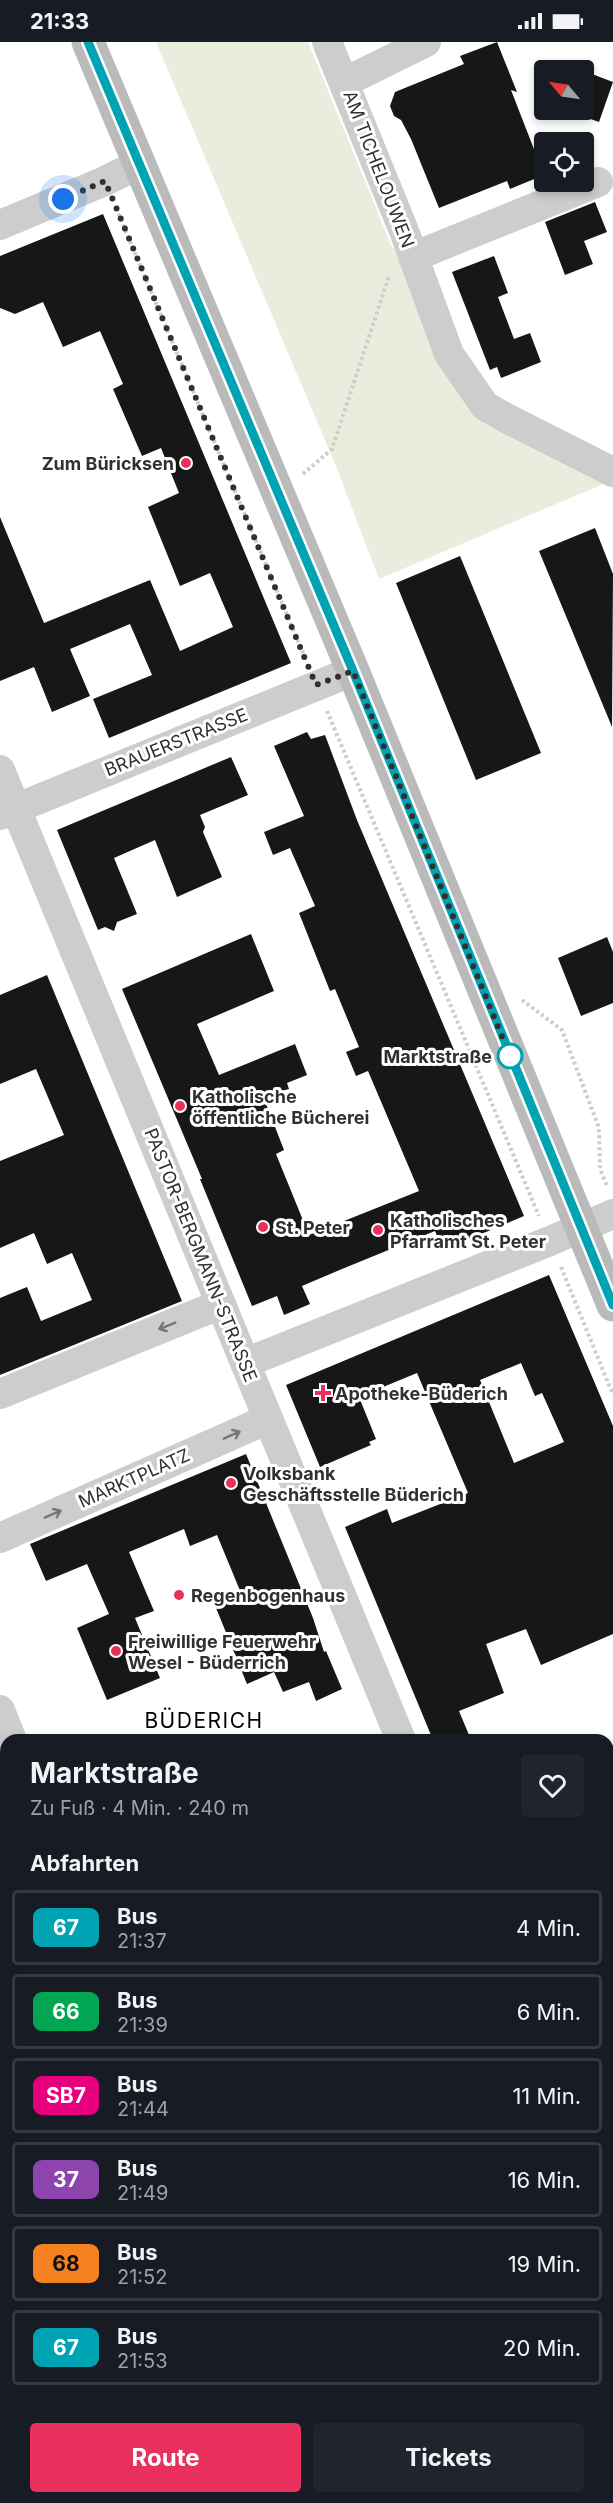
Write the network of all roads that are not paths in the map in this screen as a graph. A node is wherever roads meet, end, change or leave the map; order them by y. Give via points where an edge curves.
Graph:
1 (88, 42) edge
2 (327, 42) edge
3 (426, 42) edge
4 (345, 82) junction
5 (139, 164) junction
6 (598, 182) dead end
7 (0, 225) edge
8 (413, 257) junction
9 (613, 472) edge
10 (353, 671) junction
11 (0, 770) edge
12 (8, 811) edge
13 (613, 1214) edge
14 (581, 1228) junction
15 (221, 1304) junction
16 (613, 1305) edge
17 (245, 1363) junction
18 (0, 1394) edge
19 (268, 1419) junction
20 (0, 1538) edge
21 (0, 1710) edge
22 (10, 1734) edge
23 (399, 1734) edge

1 - 5 street
2 - 4 street, AM TICHELOUWEN
3 - 4 street, AM TICHELOUWEN
4 - 8 street, AM TICHELOUWEN
5 - 7 street
5 - 10 street
6 - 8 street, AM TICHELOUWEN
8 - 9 street, AM TICHELOUWEN via 449,354 485,406
10 - 12 street, BRAUERSTRASSE
10 - 14 street
11 - 12 street, PASTOR-BERGMANN-STRASSE
12 - 15 street, PASTOR-BERGMANN-STRASSE
13 - 14 street
14 - 16 street
14 - 17 street
15 - 17 street, PASTOR-BERGMANN-STRASSE
15 -> 18 street
17 - 19 street, PASTOR-BERGMANN-STRASSE
20 -> 19 street, MARKTPLATZ
19 - 23 street, PASTOR-BERGMANN-STRASSE
21 - 22 street

